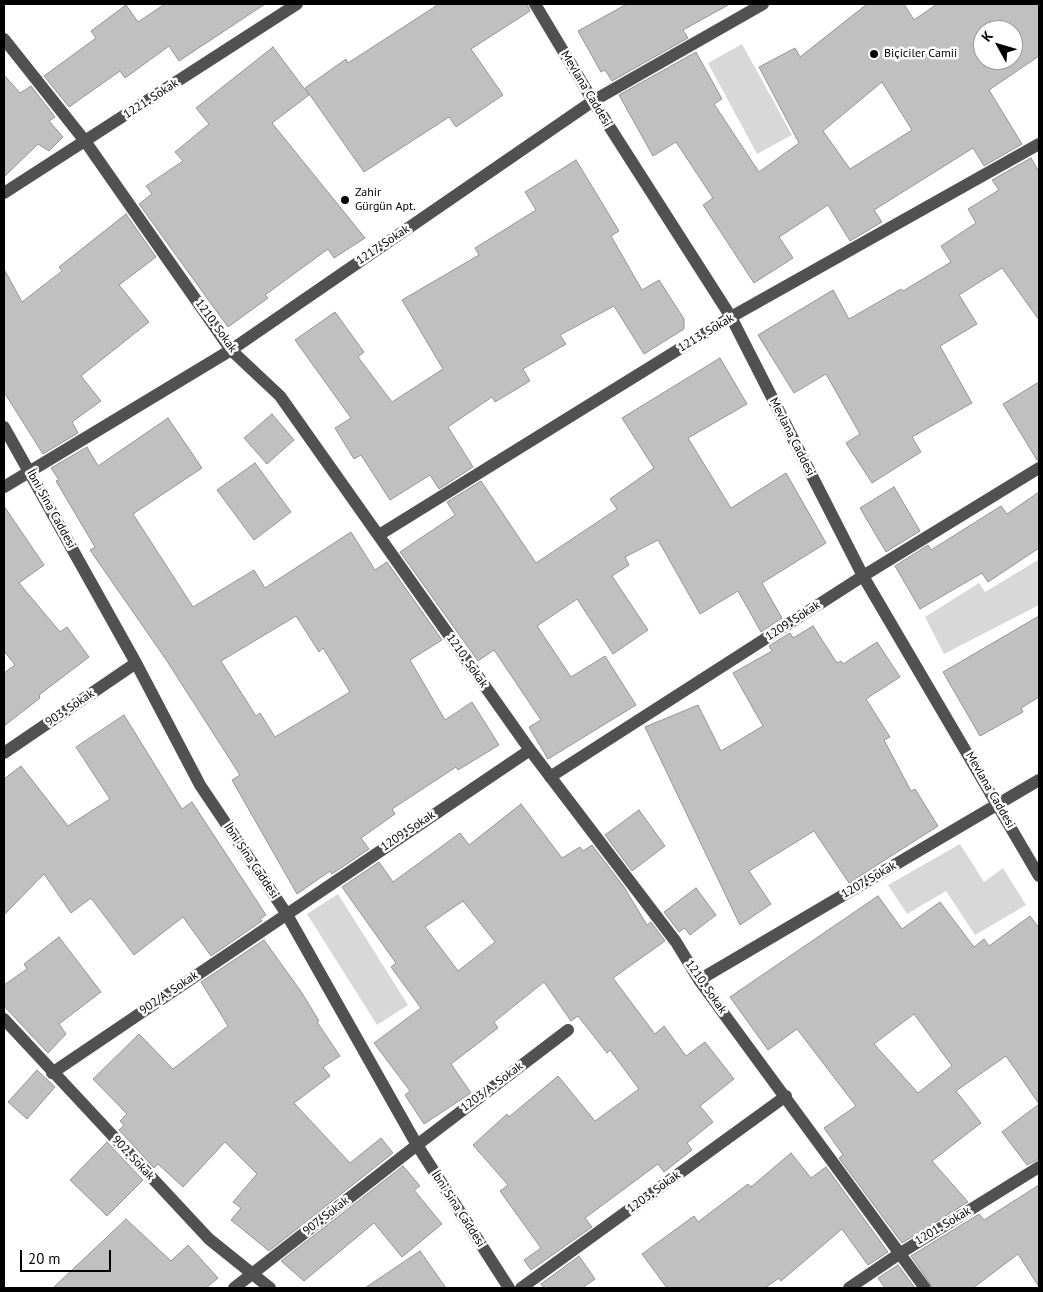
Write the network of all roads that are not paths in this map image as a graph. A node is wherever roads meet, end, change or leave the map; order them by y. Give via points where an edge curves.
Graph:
1 (297, 4) edge
2 (535, 4) edge
3 (763, 4) edge
4 (4, 38) edge
5 (593, 101) junction
6 (85, 141) junction
7 (1039, 144) edge
8 (4, 193) edge
9 (731, 318) junction
10 (231, 350) junction
11 (4, 427) edge
12 (1039, 468) edge
13 (29, 471) junction
14 (4, 488) edge
15 (379, 535) junction
16 (863, 576) junction
17 (136, 663) junction
18 (530, 750) junction
19 (4, 753) edge
20 (550, 777) junction
21 (1039, 780) edge
22 (998, 804) junction
23 (1039, 876) edge
24 (286, 913) junction
25 (699, 980) junction
26 (4, 1019) edge
27 (568, 1030) dead end
28 (52, 1073) junction
29 (786, 1096) junction
30 (417, 1145) junction
31 (1039, 1167) edge
32 (899, 1254) junction
33 (253, 1273) junction
34 (234, 1288) edge
35 (270, 1288) edge
36 (509, 1288) edge
37 (521, 1288) edge
38 (849, 1288) edge
39 (925, 1288) edge

1 - 6 street, 1221. Sokak
2 - 5 street, Mevlana Caddesi
3 - 5 street, 1217. Sokak
4 - 6 street, 1210. Sokak
5 - 9 street, Mevlana Caddesi
5 - 10 street, 1217. Sokak
6 - 8 street, 1221. Sokak
6 - 10 street, 1210. Sokak
7 - 9 street, 1213. Sokak
9 - 15 street, 1213. Sokak
9 - 16 street, Mevlana Caddesi
10 - 13 street, 1217. Sokak
10 - 15 street, 1210. Sokak via 280,396
11 - 13 street, İbni Sina Caddesi
12 - 16 street, 1209. Sokak
13 - 14 street, 1217. Sokak
13 - 17 street, İbni Sina Caddesi
15 - 18 street, 1210. Sokak
16 - 20 street, 1209. Sokak
16 - 22 street, Mevlana Caddesi
17 - 19 street, 903. Sokak
17 - 24 street, İbni Sina Caddesi via 200,785
18 - 20 street, 1210. Sokak
18 - 24 street, 1209. Sokak
20 - 25 street, 1210. Sokak via 676,942
21 - 22 street, 1207. Sokak
22 - 23 street, Mevlana Caddesi
22 - 25 street, 1207. Sokak
24 - 28 street, 902/A. Sokak
24 - 30 street, İbni Sina Caddesi
25 - 29 street, 1210. Sokak
26 - 28 street, 902. Sokak
27 - 30 street, 1203/A. Sokak
28 - 33 street, 902. Sokak via 209,1239
29 - 32 street, 1210. Sokak
29 - 37 street, 1203. Sokak
30 - 33 street, 907. Sokak
30 - 36 street, İbni Sina Caddesi
31 - 32 street, 1201. Sokak
32 - 38 street, 1201. Sokak
32 - 39 street, 1210. Sokak
33 - 34 street, 907. Sokak
33 - 35 street, 902. Sokak

